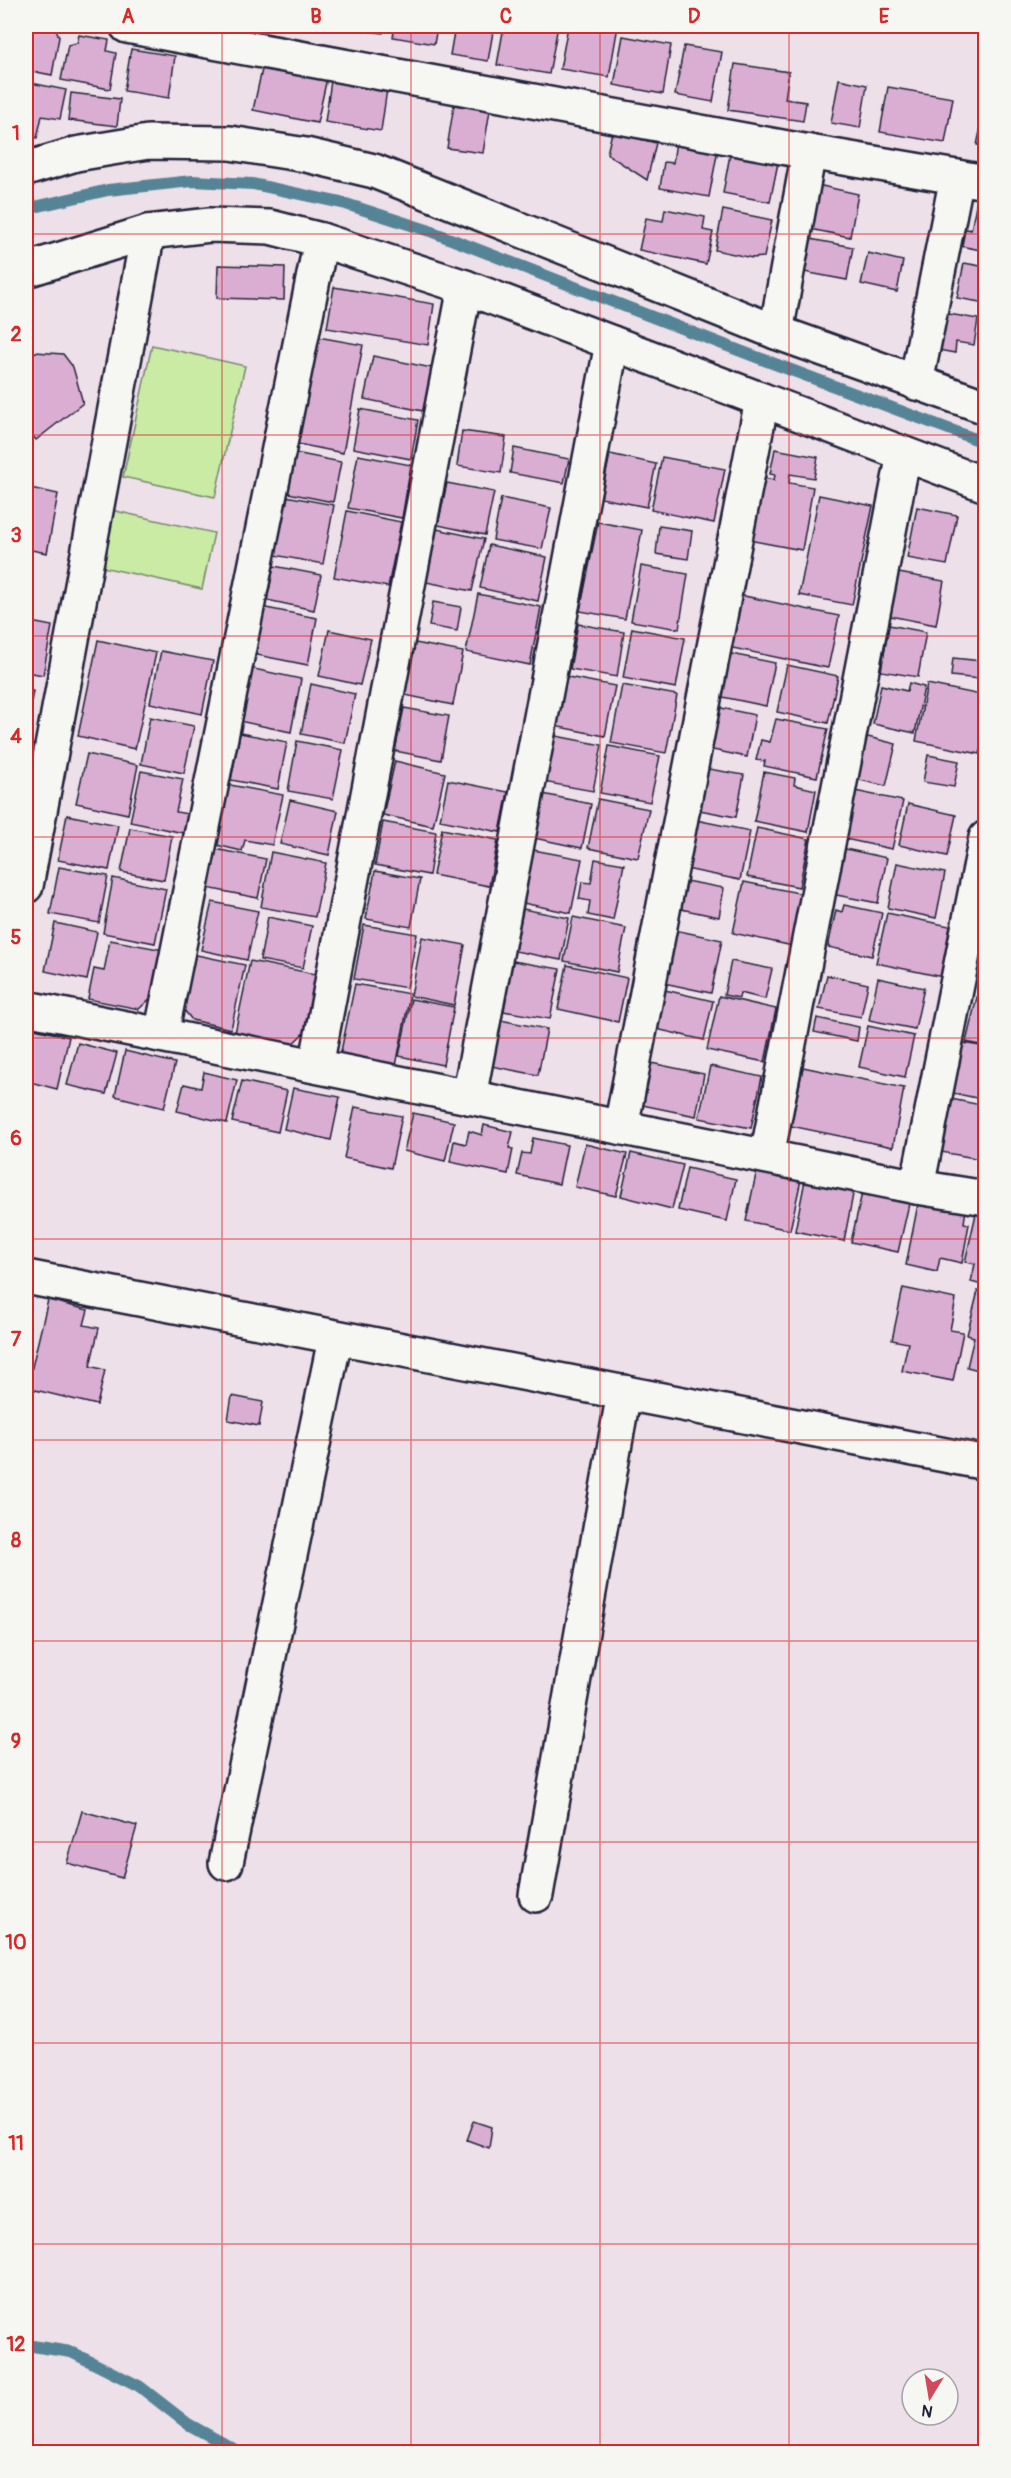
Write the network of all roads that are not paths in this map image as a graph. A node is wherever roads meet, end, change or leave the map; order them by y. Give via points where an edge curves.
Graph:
1 (127, 26) edge
2 (809, 152) junction
3 (26, 169) edge
4 (971, 180) edge
5 (148, 232) junction
6 (321, 240) junction
7 (26, 270) edge
8 (465, 287) junction
9 (776, 332) junction
10 (612, 343) junction
11 (916, 383) junction
12 (762, 400) junction
13 (986, 407) edge
14 (904, 454) junction
15 (986, 485) edge
16 (986, 838) edge
17 (26, 886) edge
18 (26, 1008) edge
19 (161, 1035) junction
20 (316, 1066) junction
21 (469, 1097) junction
22 (621, 1127) junction
23 (767, 1156) junction
24 (917, 1187) junction
25 (986, 1198) edge
26 (26, 1277) edge
27 (335, 1340) junction
28 (624, 1392) junction
29 (986, 1463) edge
30 (226, 1863) dead end
31 (536, 1895) dead end

1 - 2 street
2 - 4 street
2 - 9 street
3 - 9 street via 76,154 148,142 230,143 306,155 374,171
4 - 11 street
5 - 6 street via 210,225 270,227
5 - 7 street
5 - 17 street
6 - 8 street
6 - 19 street
8 - 10 street
8 - 20 street
9 - 11 street
10 - 12 street
10 - 21 street
11 - 13 street
12 - 14 street
12 - 22 street
14 - 15 street
14 - 23 street
16 - 24 street
18 - 19 street
19 - 20 street
20 - 21 street
21 - 22 street
22 - 23 street
23 - 24 street
24 - 25 street
26 - 27 street
27 - 28 street
27 - 30 street
28 - 29 street
28 - 31 street

